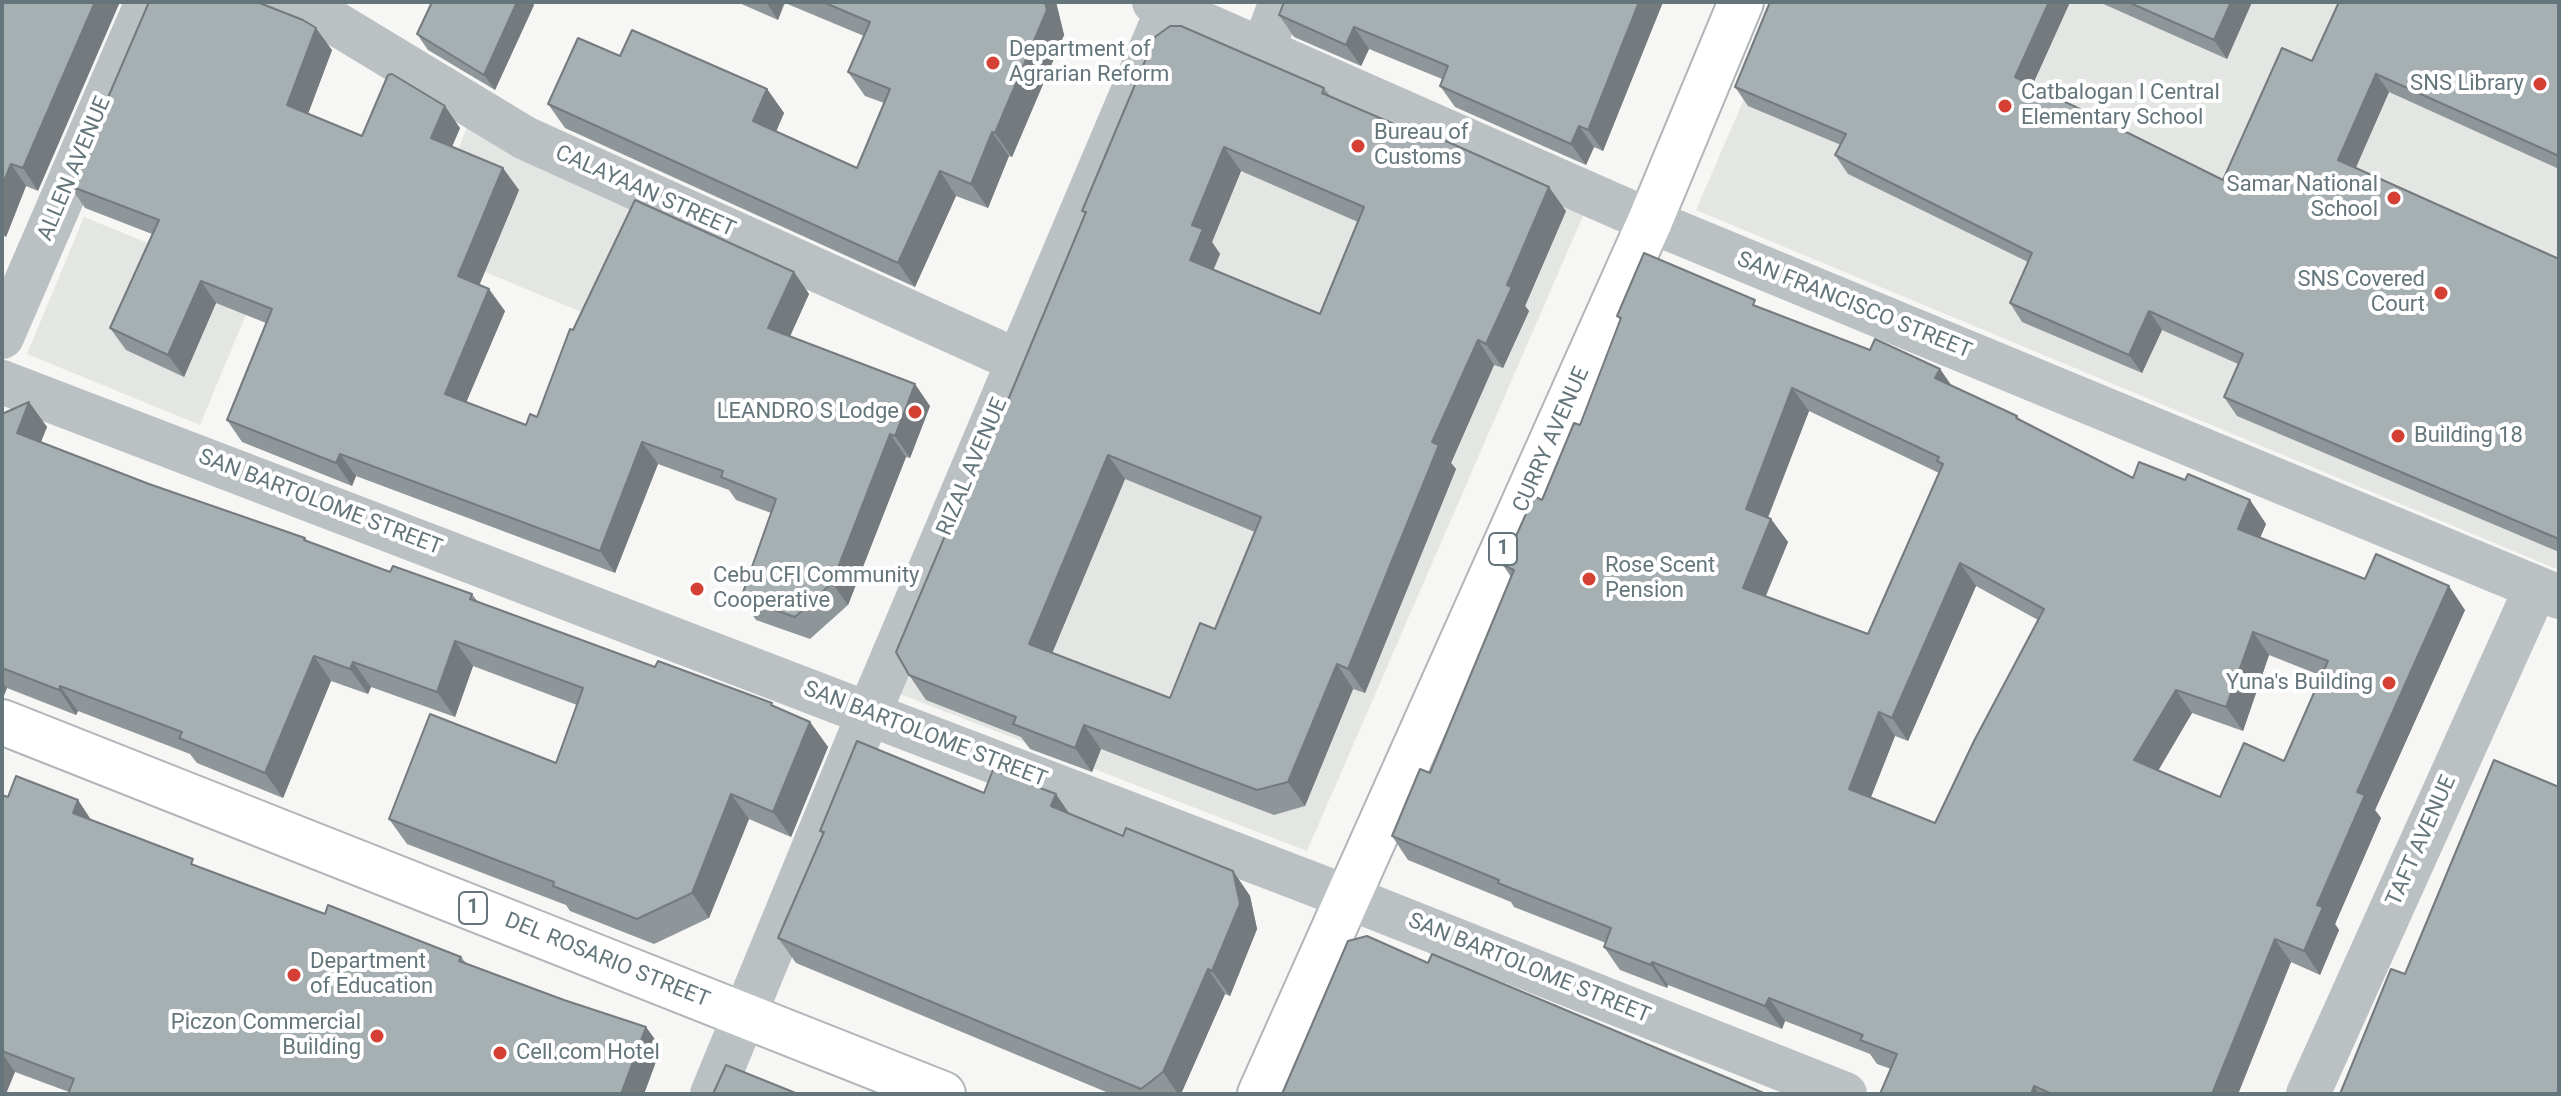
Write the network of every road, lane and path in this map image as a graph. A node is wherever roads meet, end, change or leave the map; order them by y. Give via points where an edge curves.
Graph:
1 (147, 2) edge
2 (283, 2) edge
3 (1281, 2) edge
4 (1741, 2) edge
5 (1161, 5) edge
6 (1263, 49) junction
7 (1650, 221) junction
8 (2, 337) edge
9 (1018, 361) junction
10 (2, 382) edge
11 (2548, 592) edge
12 (869, 713) junction
13 (2, 722) edge
14 (1347, 897) junction
15 (745, 1016) junction
16 (712, 1094) edge
17 (943, 1094) edge
18 (1260, 1094) edge
19 (1845, 1094) edge
20 (2308, 1094) edge

1 - 8 street, ALLEN AVENUE
2 - 9 street, CALAYAAN STREET via 330,20 525,138
3 - 6 street
4 - 7 main road, CURRY AVENUE / 1
5 - 6 street, SAN FRANCISCO STREET
5 - 9 street, RIZAL AVENUE
6 - 7 street, SAN FRANCISCO STREET
7 - 11 street, SAN FRANCISCO STREET
7 - 14 main road, CURRY AVENUE / 1
9 - 12 street, RIZAL AVENUE
10 - 12 street, SAN BARTOLOME STREET
11 - 20 street, TAFT AVENUE
12 - 14 street, SAN BARTOLOME STREET
12 - 15 street, RIZAL AVENUE
13 - 15 main road, DEL ROSARIO STREET / 1
14 - 18 main road, CURRY AVENUE / 1
14 - 19 street, SAN BARTOLOME STREET
15 - 16 street, RIZAL AVENUE
15 - 17 main road, DEL ROSARIO STREET / 1

